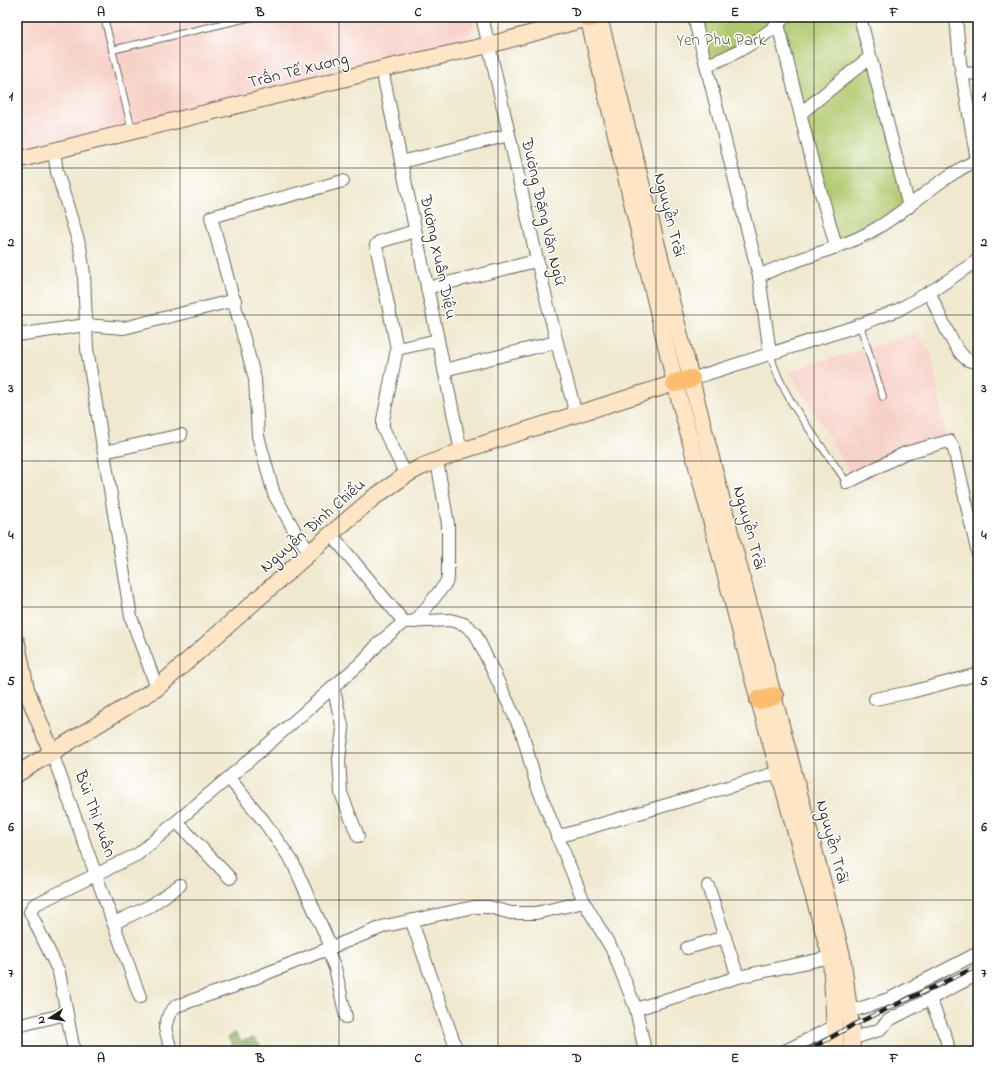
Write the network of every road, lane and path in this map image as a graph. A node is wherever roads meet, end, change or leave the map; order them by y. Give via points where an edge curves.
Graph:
1 (104, 17) edge
2 (252, 17) edge
3 (482, 17) edge
4 (592, 17) edge
5 (694, 17) edge
6 (860, 17) edge
7 (956, 17) edge
8 (782, 20) edge
9 (489, 45) junction
10 (112, 50) junction
11 (870, 57) junction
12 (707, 65) junction
13 (382, 69) junction
14 (978, 73) edge
15 (962, 74) junction
16 (801, 113) junction
17 (132, 132) junction
18 (509, 135) junction
19 (54, 152) junction
20 (17, 160) edge
21 (401, 162) junction
22 (978, 162) edge
23 (343, 181) dead end
24 (909, 207) junction
25 (416, 231) junction
26 (836, 246) junction
27 (978, 260) edge
28 (536, 261) junction
29 (759, 276) junction
30 (427, 288) junction
31 (929, 292) junction
32 (235, 300) junction
33 (86, 325) junction
34 (860, 325) junction
35 (17, 335) edge
36 (438, 340) junction
37 (556, 342) junction
38 (397, 349) junction
39 (770, 353) junction
40 (978, 361) edge
41 (444, 370) junction
42 (683, 381) junction
43 (883, 397) dead end
44 (576, 414) junction
45 (181, 435) dead end
46 (461, 451) junction
47 (104, 452) junction
48 (437, 461) junction
49 (406, 475) junction
50 (847, 483) joint
51 (331, 534) junction
52 (310, 552) junction
53 (978, 554) edge
54 (410, 622) junction
55 (17, 643) edge
56 (978, 674) edge
57 (333, 686) junction
58 (157, 688) junction
59 (22, 690) edge
60 (766, 698) junction
61 (874, 699) dead end
62 (52, 753) junction
63 (779, 772) junction
64 (17, 774) edge
65 (229, 778) junction
66 (177, 822) junction
67 (358, 836) dead end
68 (557, 837) junction
69 (97, 875) junction
70 (230, 878) dead end
71 (180, 885) dead end
72 (708, 886) dead end
73 (584, 902) junction
74 (412, 922) junction
75 (114, 923) junction
76 (725, 937) junction
77 (329, 948) junction
78 (687, 948) dead end
79 (978, 953) edge
80 (831, 957) junction
81 (978, 974) edge
82 (738, 977) junction
83 (140, 997) dead end
84 (930, 999) junction
85 (636, 1009) junction
86 (849, 1012) junction
87 (66, 1014) junction
88 (346, 1018) dead end
89 (17, 1026) edge
90 (835, 1026) junction
91 (851, 1045) edge
92 (832, 1049) edge
93 (74, 1051) edge
94 (171, 1051) edge
95 (457, 1051) edge
96 (645, 1051) edge
97 (786, 1051) edge
98 (949, 1051) edge

1 - 10 lane
2 - 10 lane
3 - 9 street, Đường Đặng Văn Ngữ
4 - 9 street, Trần Tế Xương
4 - 42 street, Nguyễn Trãi
5 - 12 street
6 - 11 street
7 - 15 street
8 - 12 street via 752,42 722,60
8 - 16 street
9 - 13 street, Trần Tế Xương
9 - 18 street, Đường Đặng Văn Ngữ
10 - 17 lane
11 - 16 street
11 - 24 street
12 - 29 street
13 - 17 street, Trần Tế Xương
13 - 21 street, Đường Xuân Diệu
14 - 15 street
15 - 22 street
16 - 26 street
17 - 19 street, Trần Tế Xương
18 - 21 street
18 - 28 street, Đường Đặng Văn Ngữ
19 - 20 street, Trần Tế Xương
19 - 33 street via 57,172 80,247
21 - 25 street, Đường Xuân Diệu
22 - 24 street via 950,176
23 - 32 street via 211,217
24 - 26 street via 876,229
25 - 30 street, Đường Xuân Diệu
25 - 38 street via 376,245
26 - 29 street
27 - 31 street
28 - 30 street
28 - 37 street, Đường Đặng Văn Ngữ
29 - 39 street
30 - 36 street, Đường Xuân Diệu
31 - 34 street via 898,310
31 - 40 street via 964,357
32 - 33 street via 141,326 124,328
32 - 52 street via 255,379 258,436 274,494 297,535
33 - 35 street
33 - 47 street via 87,349
34 - 39 street
34 - 43 lane
36 - 38 street
36 - 41 street, Đường Xuân Diệu
37 - 41 street
37 - 44 street, Đường Đặng Văn Ngữ
38 - 49 street via 383,428
39 - 42 street
39 - 50 lane via 780,382
41 - 46 street, Đường Xuân Diệu
42 - 44 street, Nguyễn Đình Chiểu
42 - 60 street, Nguyễn Trãi
44 - 46 street, Nguyễn Đình Chiểu
45 - 47 street
46 - 48 street, Nguyễn Đình Chiểu
47 - 58 street via 130,617
48 - 49 street, Nguyễn Đình Chiểu
48 - 54 street via 448,524 448,577 446,583
49 - 51 street, Nguyễn Đình Chiểu via 373,498
50 - 53 street via 905,453 949,442 954,449
51 - 52 street, Nguyễn Đình Chiểu
51 - 54 street
52 - 58 street, Nguyễn Đình Chiểu
54 - 57 street via 379,643 362,662
54 - 68 street via 450,620 464,624 475,633 522,732 536,783
55 - 59 street, Bùi Thị Xuân
56 - 61 street
57 - 65 street
57 - 67 street via 343,730 339,759 341,793
58 - 62 street, Nguyễn Đình Chiểu
59 - 62 street, Bùi Thị Xuân
60 - 63 street, Nguyễn Trãi
60 - 86 street, Nguyễn Trãi via 842,955
62 - 64 street, Nguyễn Đình Chiểu
62 - 69 street, Bùi Thị Xuân
63 - 68 street
63 - 80 street, Nguyễn Trãi
65 - 66 street
65 - 77 street via 292,861
66 - 69 street via 138,854
66 - 70 street
68 - 73 street
69 - 75 street, Bùi Thị Xuân
69 - 87 street via 34,905 30,912 59,972
71 - 75 street via 150,906
72 - 76 street
73 - 74 street via 536,913 511,913 488,907 474,907
73 - 85 street via 613,951
74 - 77 street via 385,926
74 - 95 street
75 - 83 street, Bùi Thị Xuân
76 - 78 street
76 - 82 street
77 - 88 street
77 - 94 street via 235,986 176,1006 169,1014 165,1028
79 - 86 street via 889,999
80 - 82 street
80 - 90 street, Nguyễn Trãi
81 - 84 street
82 - 85 street
84 - 91 street via 889,1020 879,1030
84 - 98 street
85 - 96 street
86 - 91 street, Nguyễn Trãi
87 - 89 street
87 - 93 street
90 - 92 street, Nguyễn Trãi
90 - 97 street

